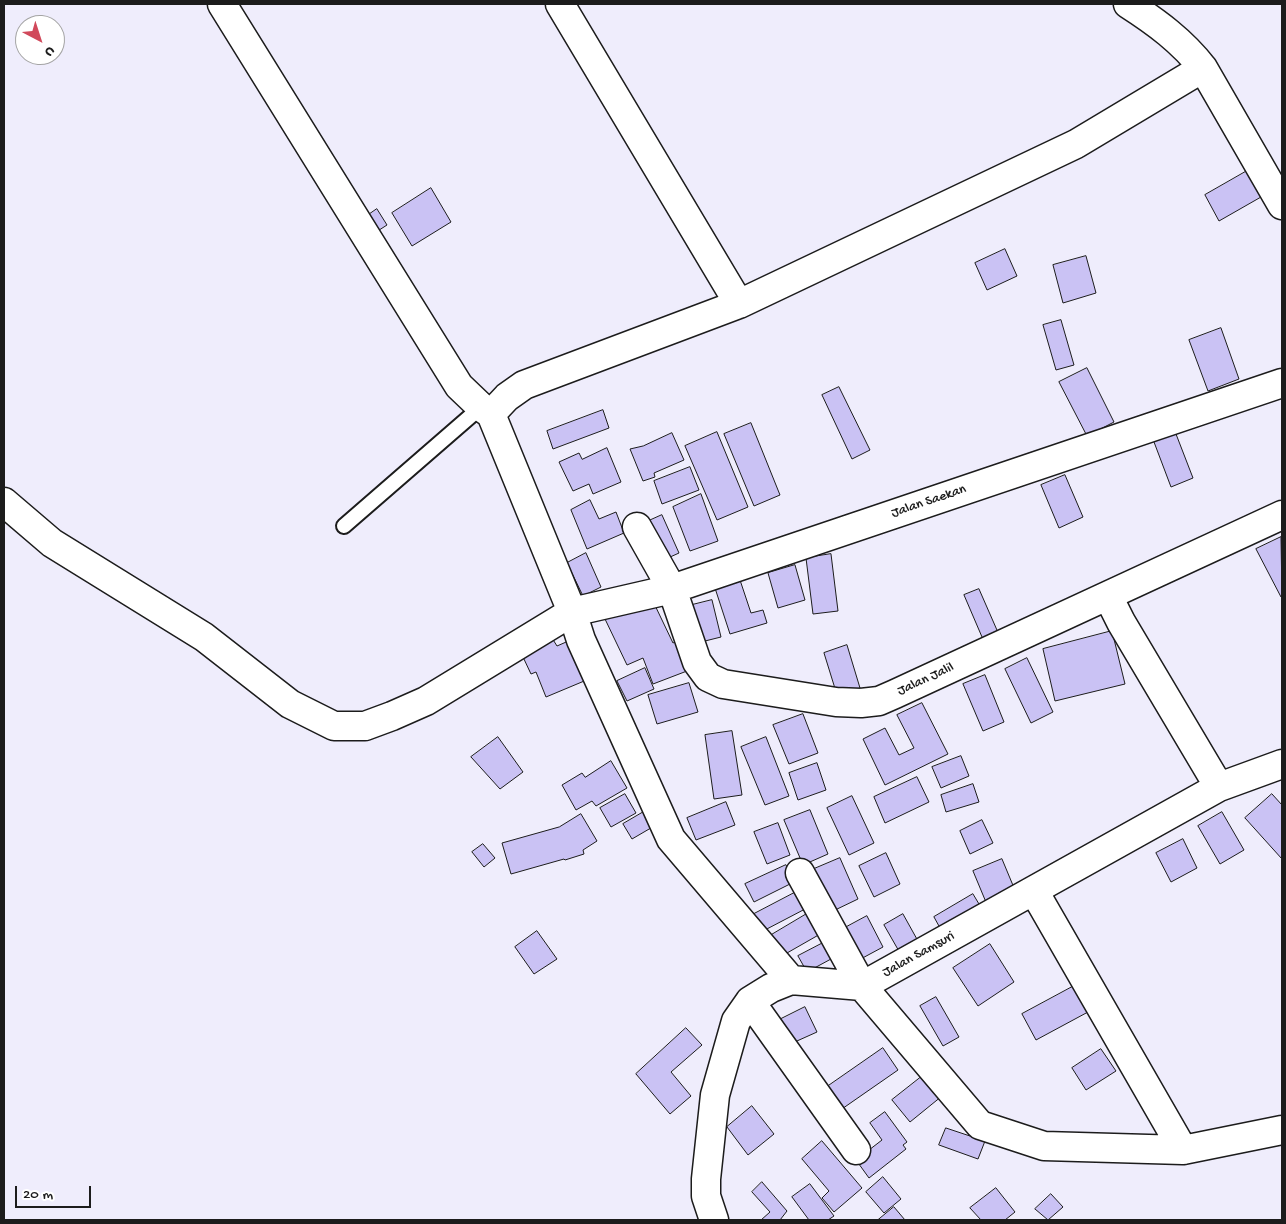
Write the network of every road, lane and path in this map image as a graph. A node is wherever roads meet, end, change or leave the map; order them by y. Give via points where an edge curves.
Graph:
1 (222, 4) edge
2 (560, 4) edge
3 (1128, 4) edge
4 (1203, 68) junction
5 (1282, 204) edge
6 (739, 304) junction
7 (1282, 383) edge
8 (486, 411) junction
9 (4, 502) edge
10 (1282, 515) edge
11 (344, 526) dead end
12 (637, 527) dead end
13 (672, 589) junction
14 (1108, 596) junction
15 (572, 612) junction
16 (1281, 768) edge
17 (1219, 787) junction
18 (800, 873) dead end
19 (1034, 891) junction
20 (790, 980) junction
21 (862, 986) junction
22 (750, 1001) junction
23 (1282, 1130) edge
24 (856, 1150) dead end
25 (1183, 1150) junction
26 (714, 1220) edge

1 - 8 street via 459,386
2 - 6 street
3 - 4 street via 1159,24
4 - 5 street
4 - 6 street via 1076,144
6 - 8 street via 524,385
7 - 13 street, Jalan Saekan
8 - 11 lane
8 - 15 street
9 - 15 street, Jalan Saekan via 52,544 204,637 290,704 334,726 365,726 426,700
10 - 14 street, Jalan Jalil
12 - 13 street, Jalan Jalil
13 - 14 street, Jalan Jalil via 697,662 703,672 716,682 836,702 861,703 895,694
13 - 15 street, Jalan Saekan
14 - 17 street
15 - 20 street via 581,640 670,839
16 - 17 street, Jalan Samsuri
17 - 19 street, Jalan Samsuri
18 - 21 street
19 - 21 street, Jalan Samsuri
19 - 25 street
20 - 21 street
20 - 22 street
21 - 25 street via 980,1125 1044,1146
22 - 24 street
22 - 26 street via 736,1021 714,1095 706,1196
23 - 25 street

